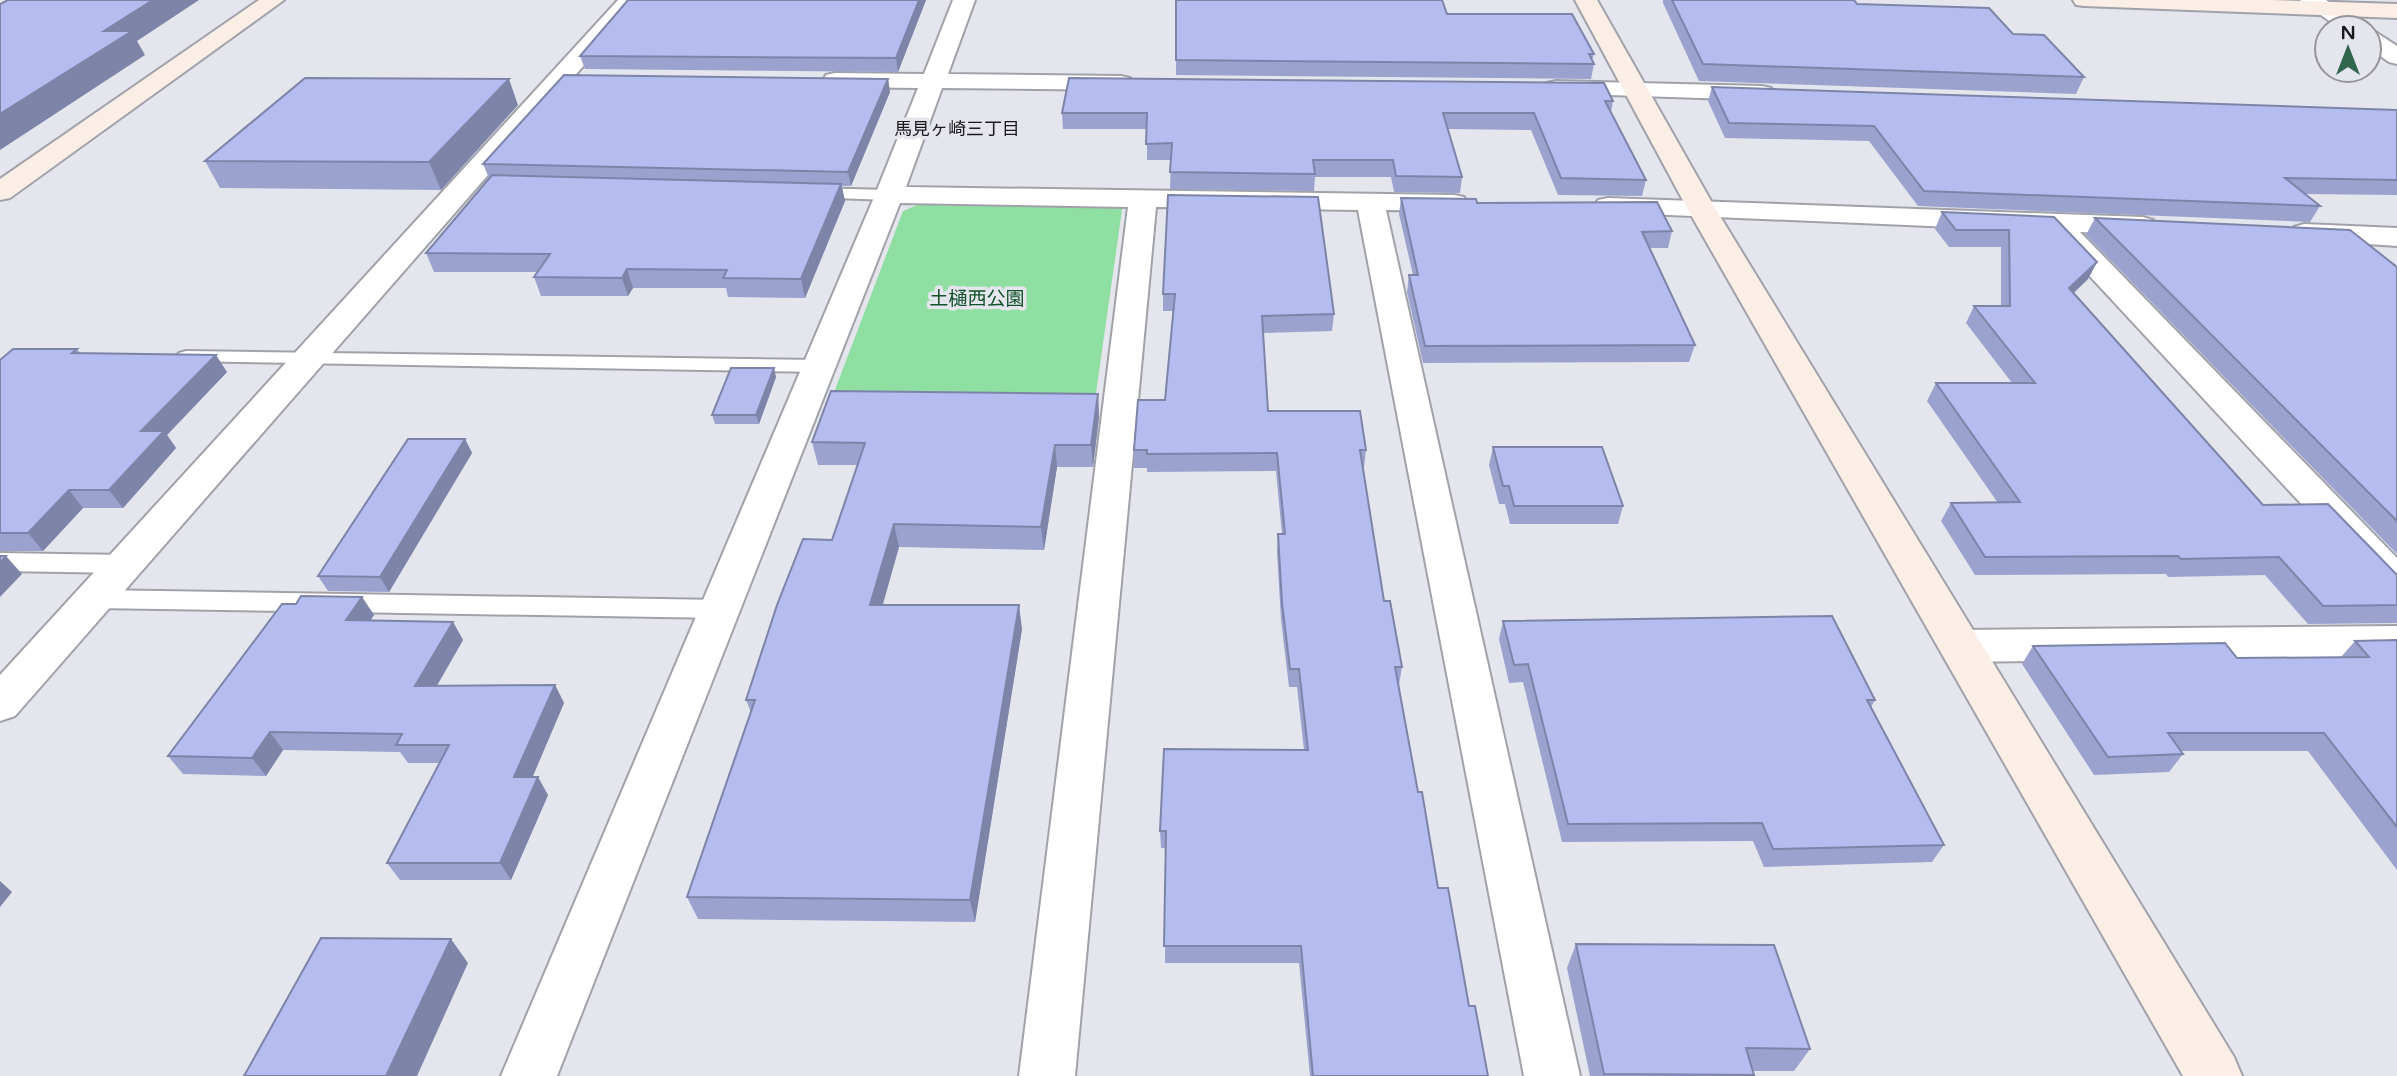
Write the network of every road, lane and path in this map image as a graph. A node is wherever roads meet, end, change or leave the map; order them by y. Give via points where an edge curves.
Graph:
1 (272, 0) edge
2 (630, 0) edge
3 (964, 0) edge
4 (1586, 0) edge
5 (2084, 0) edge
6 (2318, 4) edge
7 (2397, 12) edge
8 (2333, 14) edge
9 (810, 80) edge
10 (935, 81) junction
11 (1141, 83) edge
12 (1539, 88) edge
13 (1636, 89) junction
14 (1788, 94) edge
15 (0, 192) edge
16 (793, 193) edge
17 (889, 195) junction
18 (1143, 200) junction
19 (1370, 201) junction
20 (1480, 204) edge
21 (1577, 206) edge
22 (1701, 208) junction
23 (2054, 222) junction
24 (2164, 227) edge
25 (2274, 232) edge
26 (2397, 237) edge
27 (167, 357) edge
28 (306, 359) junction
29 (818, 366) junction
30 (0, 562) edge
31 (125, 564) junction
32 (2397, 582) edge
33 (95, 600) junction
34 (721, 609) junction
35 (2397, 641) edge
36 (1961, 646) junction
37 (0, 704) edge
38 (529, 1076) edge
39 (1047, 1076) edge
40 (1552, 1076) edge
41 (2214, 1076) edge

1 - 15 street
2 - 28 street via 574,79 479,186
3 - 10 street
4 - 13 street
5 - 6 street
6 - 7 street
6 - 8 street
9 - 10 street
10 - 11 street
10 - 17 street
12 - 13 street
13 - 14 street
13 - 22 street
16 - 17 lane
17 - 18 street
17 - 29 street
18 - 19 street
18 - 39 street
19 - 20 street
19 - 40 street
21 - 22 street
22 - 23 street
22 - 36 street
23 - 24 street
23 - 32 street
25 - 26 street
27 - 28 lane
28 - 29 lane
28 - 31 street
29 - 34 street
30 - 31 lane
31 - 33 street
33 - 34 lane
33 - 37 street
34 - 38 street
35 - 36 street
36 - 41 street

